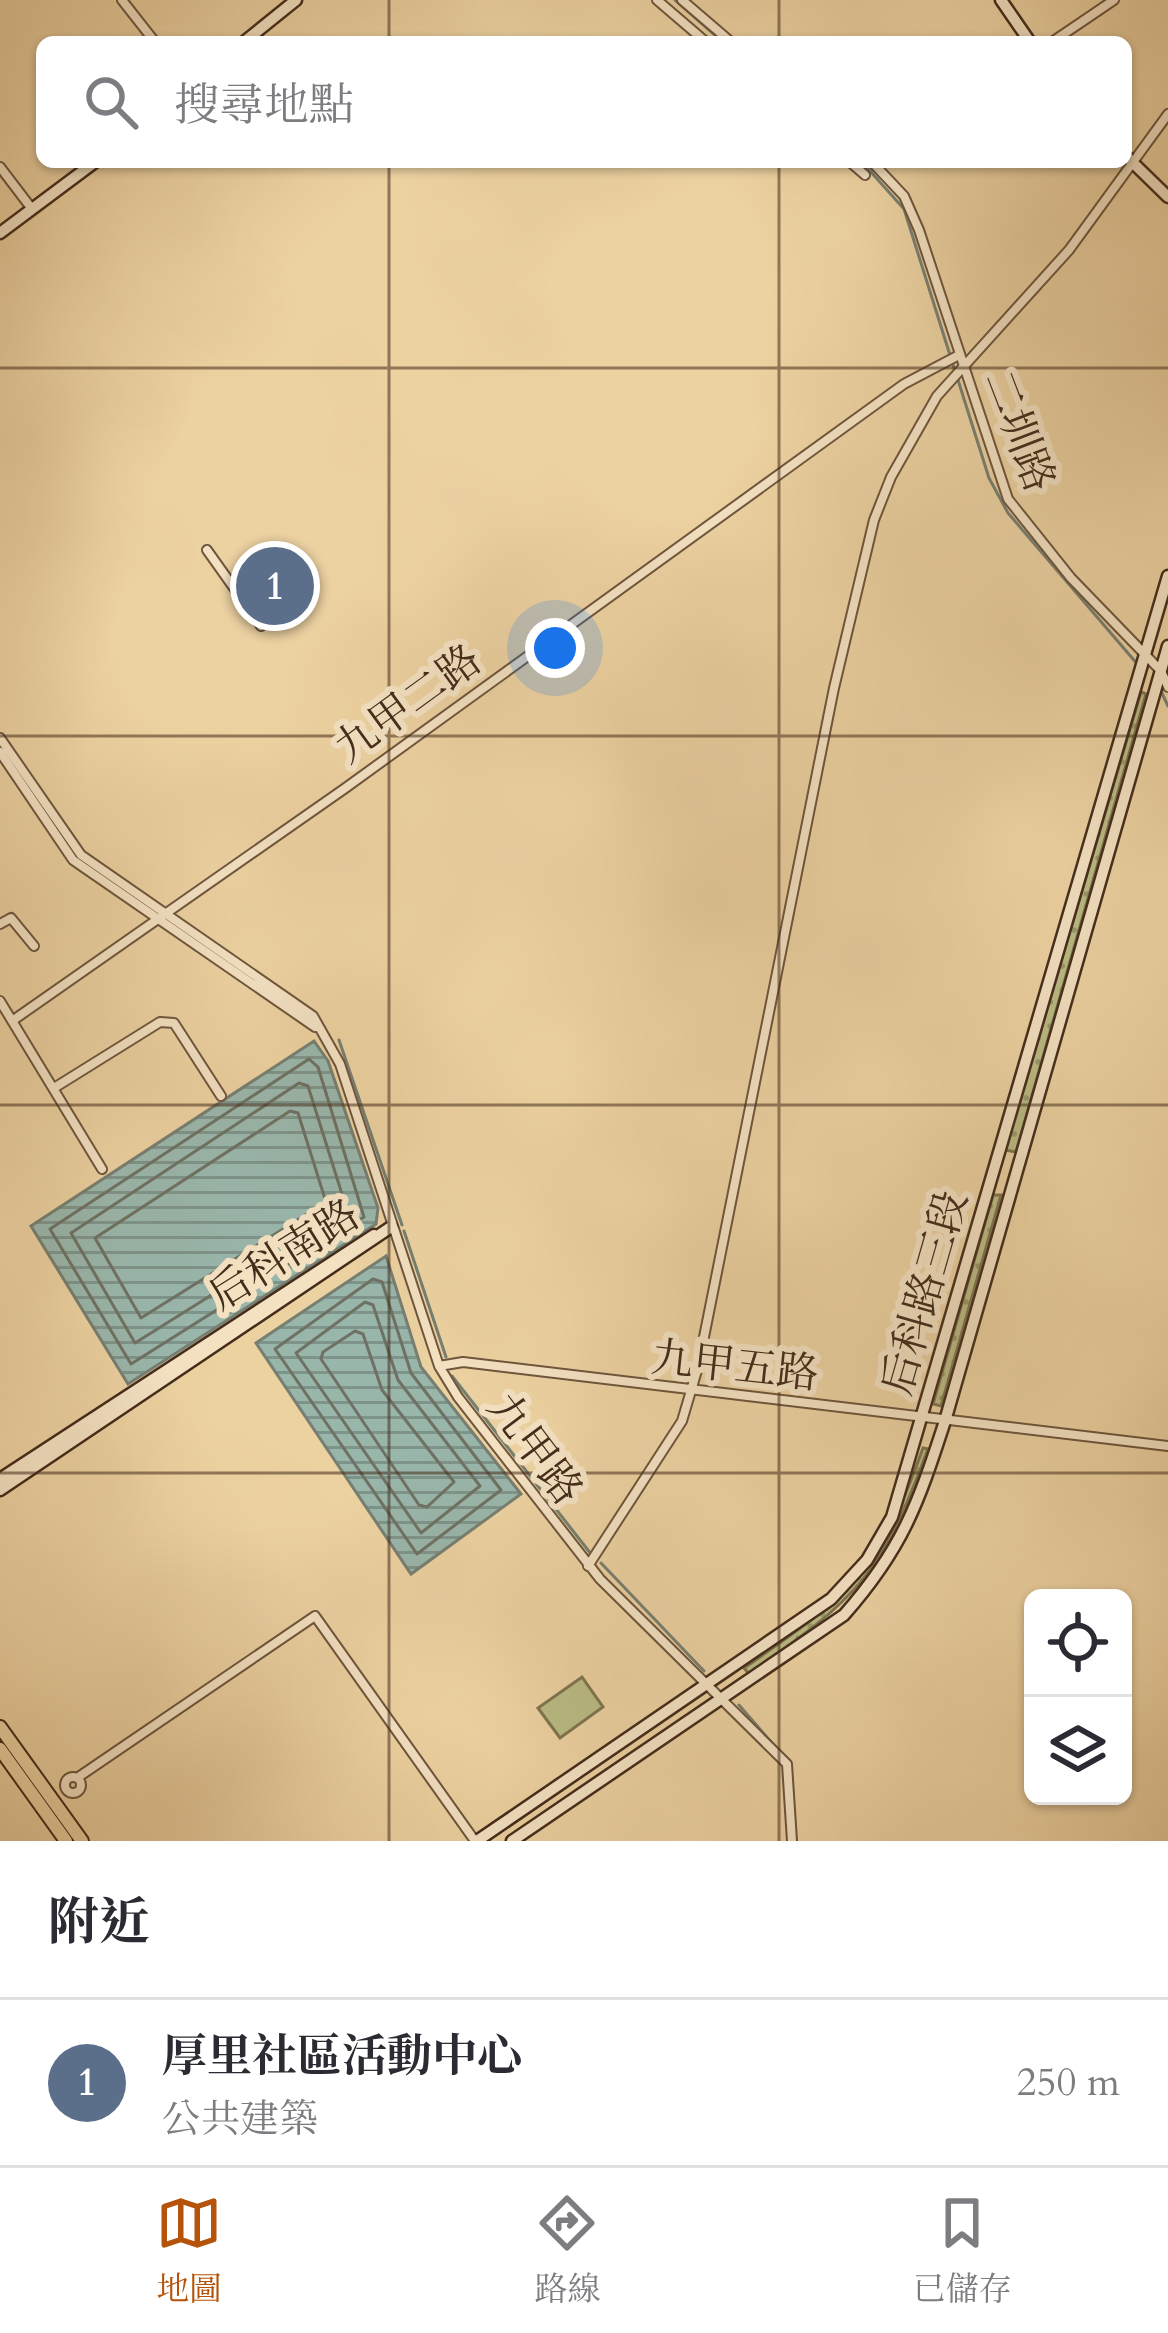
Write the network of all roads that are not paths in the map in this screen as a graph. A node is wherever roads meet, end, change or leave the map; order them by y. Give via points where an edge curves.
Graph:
1 (122, 0) edge
2 (296, 0) edge
3 (657, 0) edge
4 (682, 0) edge
5 (1001, 0) edge
6 (1114, 0) edge
7 (150, 36) edge
8 (251, 36) edge
9 (699, 36) edge
10 (724, 36) edge
11 (1026, 36) edge
12 (1061, 36) edge
13 (1168, 114) edge
14 (1132, 158) edge
15 (1132, 162) edge
16 (0, 167) edge
17 (87, 168) edge
18 (857, 168) edge
19 (878, 168) edge
20 (1125, 168) edge
21 (865, 175) dead end
22 (1168, 197) edge
23 (32, 209) junction
24 (0, 233) edge
25 (959, 355) junction
26 (962, 368) junction
27 (207, 550) dead end
28 (1168, 576) edge
29 (261, 626) dead end
30 (1168, 646) edge
31 (1144, 656) junction
32 (1161, 670) junction
33 (1168, 687) edge
34 (0, 738) edge
35 (0, 752) edge
36 (161, 916) junction
37 (0, 924) edge
38 (34, 946) dead end
39 (0, 1001) edge
40 (11, 1021) junction
41 (54, 1088) junction
42 (221, 1096) dead end
43 (102, 1169) dead end
44 (391, 1227) junction
45 (439, 1366) junction
46 (690, 1392) junction
47 (923, 1418) junction
48 (945, 1421) junction
49 (1168, 1446) edge
50 (47, 1453) junction
51 (0, 1479) edge
52 (0, 1490) edge
53 (588, 1566) junction
54 (710, 1685) junction
55 (723, 1698) junction
56 (0, 1727) edge
57 (0, 1749) edge
58 (47, 1803) junction
59 (67, 1841) edge
60 (82, 1841) edge
61 (476, 1841) edge
62 (512, 1841) edge
63 (792, 1841) edge

1 - 7 street
2 - 8 street
3 - 9 street
4 - 10 street
5 - 11 street
6 - 12 street
13 - 14 street
15 - 22 street
16 - 23 street
17 - 23 street
18 - 21 street
19 - 25 street, 二圳路 via 904,196
20 - 26 street via 1069,250
23 - 24 street
25 - 26 street, 二圳路
25 - 36 street, 九甲二路 via 904,384
26 - 31 street, 二圳路 via 1008,499
26 - 46 street via 920,425 874,520
27 - 29 street
28 - 31 street, 后科路三段
30 - 32 street, 后科路三段
31 - 32 street, 二圳路
31 - 47 street, 后科路三段
32 - 33 street, 二圳路
32 - 48 street, 后科路三段
34 - 36 street, 九甲路 via 70,844
35 - 36 street, 九甲路 via 73,860
36 - 40 street, 九甲二路
36 - 44 street, 九甲路 via 318,1029 340,1064
37 - 38 street via 18,921
39 - 40 street
40 - 41 street
41 - 42 street via 160,1022 174,1023
41 - 43 street
44 - 45 street, 九甲路
44 - 50 street, 后科南路
45 - 46 street, 九甲五路 via 463,1362
45 - 53 street, 九甲路
46 - 47 street, 九甲五路
46 - 53 street via 648,1482
47 - 48 street, 九甲五路
47 - 54 street, 后科路三段 via 892,1516 867,1560 832,1599
48 - 49 street, 九甲五路
48 - 55 street, 后科路三段 via 908,1529 882,1572 844,1615
50 - 51 street, 后科南路
50 - 52 street, 后科南路
53 - 54 street, 九甲路
54 - 55 street, 九甲路
54 - 61 street, 后科路三段
55 - 62 street, 后科路三段
55 - 63 street, 九甲路 via 787,1764
56 - 58 main road
57 - 58 main road
58 - 59 main road
58 - 60 main road
58 - 61 street via 67,1790 67,1779 314,1616

